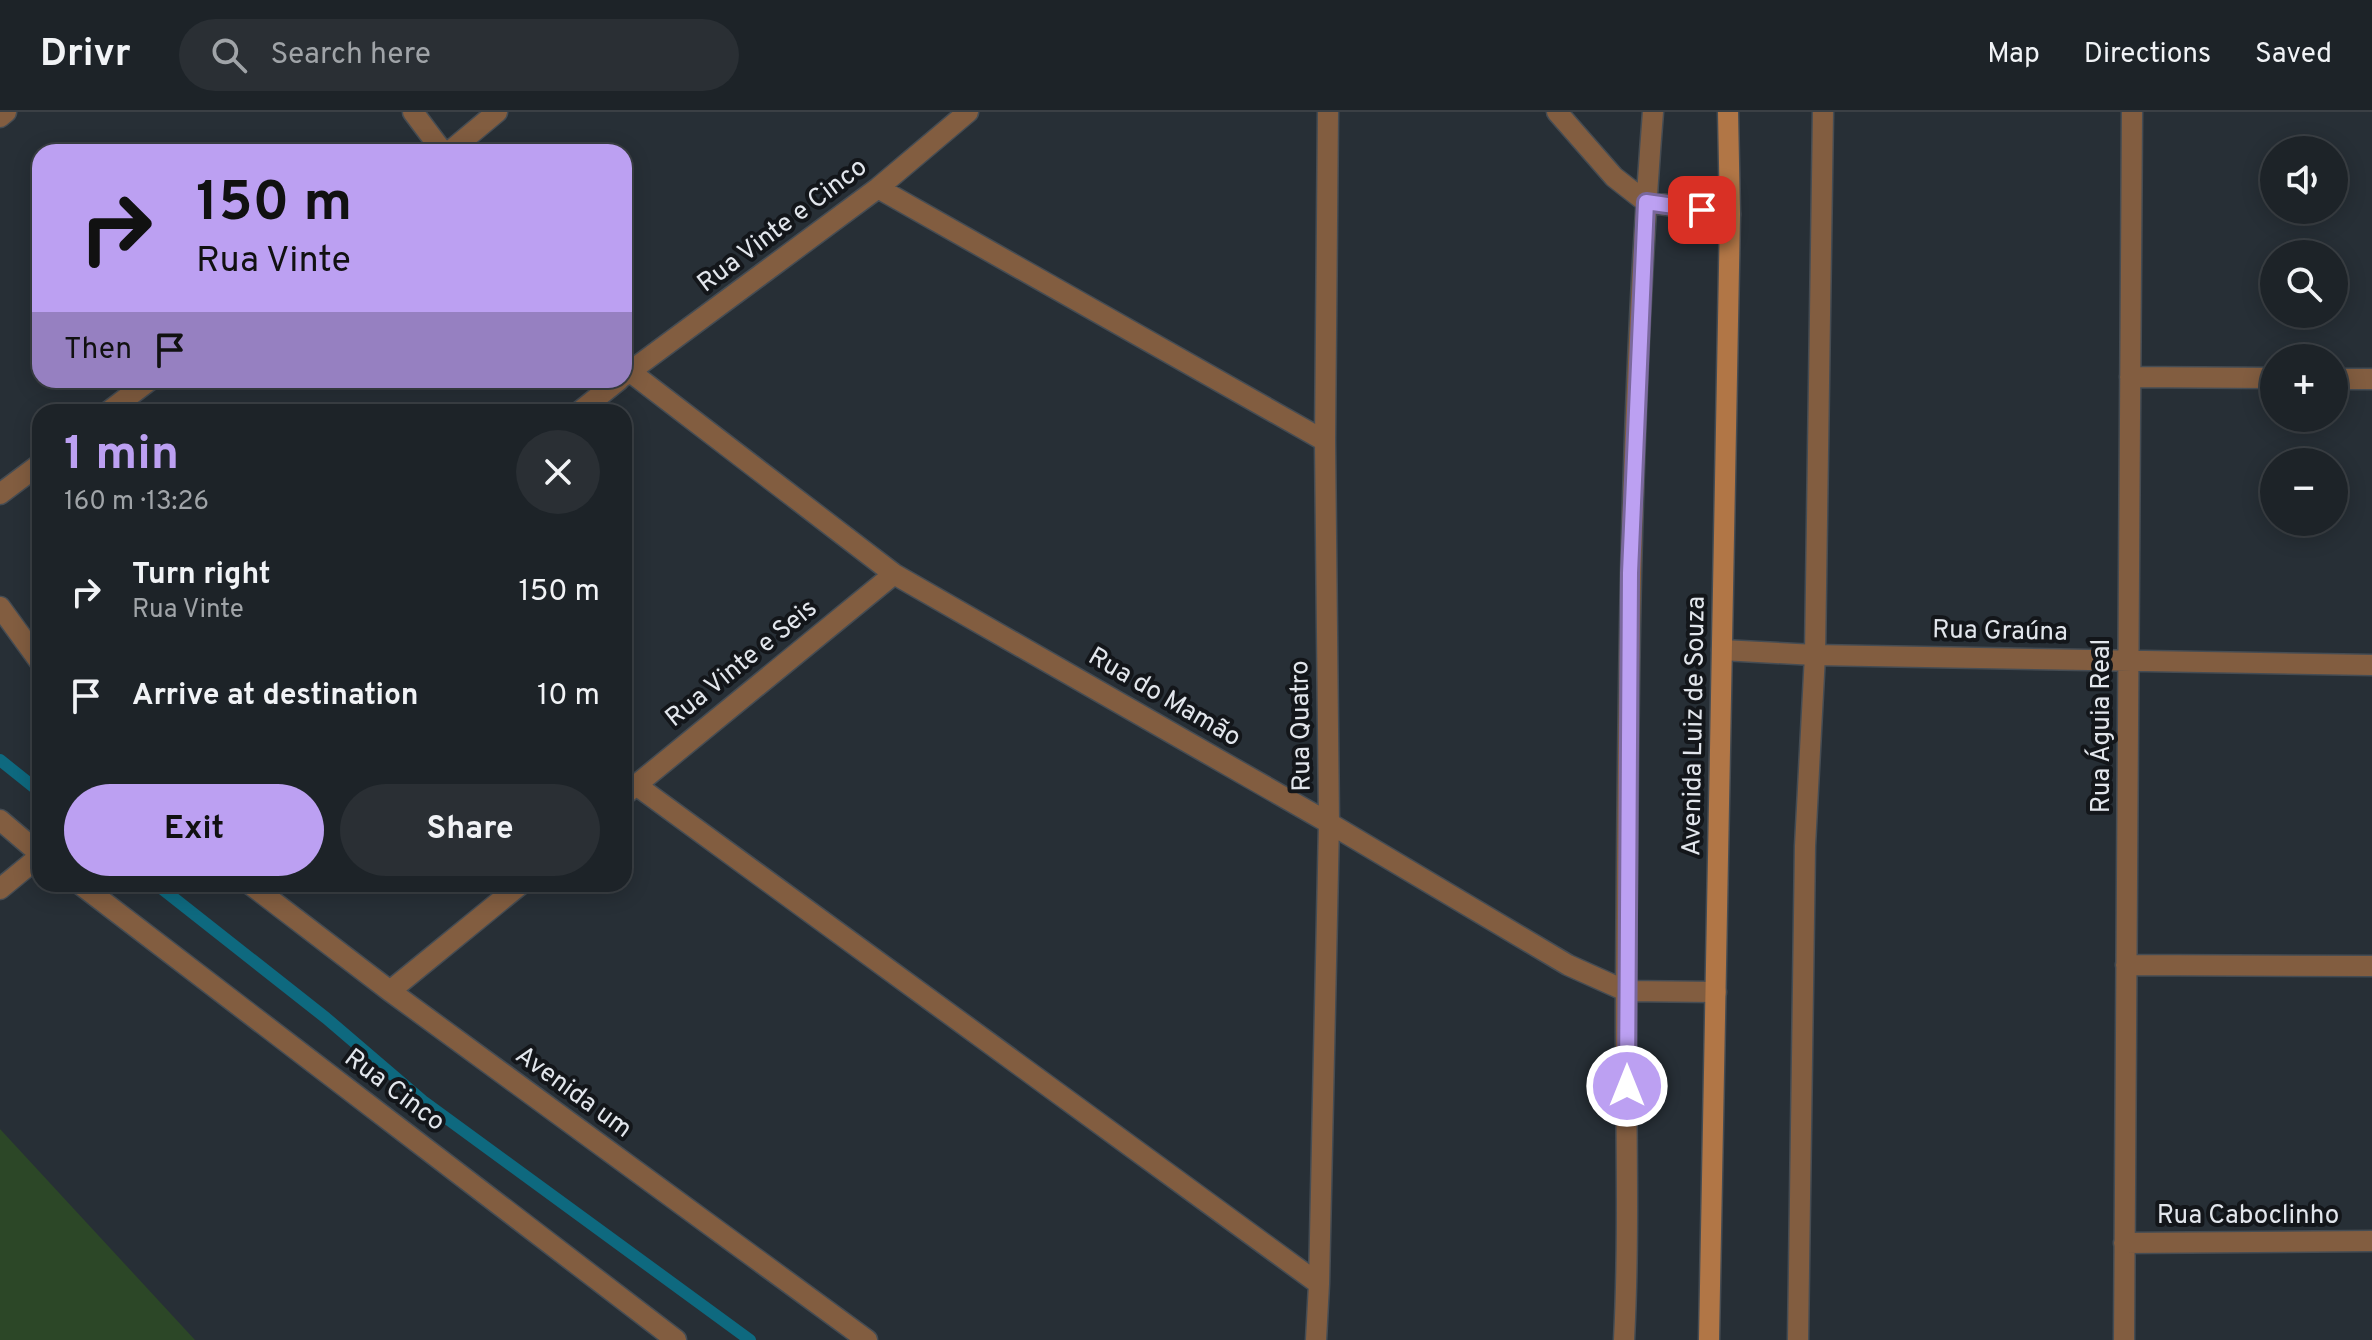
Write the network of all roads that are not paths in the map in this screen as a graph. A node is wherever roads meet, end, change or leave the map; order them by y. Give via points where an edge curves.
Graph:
1 (6, 112) edge
2 (413, 112) edge
3 (497, 112) edge
4 (968, 112) edge
5 (1328, 112) edge
6 (1557, 112) edge
7 (1653, 112) edge
8 (1728, 112) edge
9 (1823, 112) edge
10 (2132, 112) edge
11 (0, 117) edge
12 (439, 144) edge
13 (456, 144) edge
14 (878, 188) junction
15 (1646, 202) junction
16 (1730, 214) junction
17 (632, 368) edge
18 (2130, 377) junction
19 (2260, 378) edge
20 (2348, 379) edge
21 (2372, 379) edge
22 (632, 380) edge
23 (140, 388) edge
24 (607, 388) edge
25 (118, 404) edge
26 (588, 404) edge
27 (1325, 441) junction
28 (32, 470) edge
29 (0, 494) edge
30 (894, 574) junction
31 (0, 607) edge
32 (1722, 650) junction
33 (32, 651) edge
34 (1815, 655) junction
35 (2128, 660) junction
36 (2372, 665) edge
37 (632, 788) edge
38 (632, 791) edge
39 (0, 820) edge
40 (1329, 823) junction
41 (32, 848) edge
42 (32, 862) edge
43 (0, 889) edge
44 (90, 892) edge
45 (260, 892) edge
46 (511, 892) edge
47 (2126, 965) junction
48 (2372, 966) edge
49 (390, 991) junction
50 (1626, 991) junction
51 (1716, 992) junction
52 (2372, 1241) edge
53 (2124, 1243) junction
54 (1319, 1284) junction
55 (676, 1340) edge
56 (867, 1340) edge
57 (1316, 1340) edge
58 (1624, 1340) edge
59 (1709, 1340) edge
60 (1798, 1340) edge
61 (2124, 1340) edge

1 - 11 street
2 - 12 street
3 - 13 street
4 - 14 street, Rua Vinte e Cinco
5 - 27 street, Rua Quatro
6 - 15 street via 1614,177
7 - 15 street
8 - 16 main road, Avenida Luiz de Souza
9 - 34 street
10 - 18 street, Rua Águia Real
14 - 17 street, Rua Vinte e Cinco
14 - 27 street
15 - 16 street
15 - 50 street via 1630,573
16 - 32 main road, Avenida Luiz de Souza
18 - 19 street
18 - 35 street, Rua Águia Real
20 - 21 street
22 - 30 street, Rua do Mamão
23 - 25 street
24 - 26 street, Rua Vinte e Cinco
27 - 40 street, Rua Quatro
28 - 29 street
30 - 37 street, Rua Vinte e Seis
30 - 40 street, Rua do Mamão
31 - 33 street
32 - 34 street, Rua Graúna
32 - 51 main road, Avenida Luiz de Souza
34 - 35 street, Rua Graúna
34 - 60 street via 1805,846
35 - 36 street, Rua Graúna
35 - 47 street, Rua Águia Real
38 - 54 street
39 - 41 street
40 - 50 street, Rua do Mamão via 1568,965
40 - 54 street, Rua Quatro
42 - 43 street
44 - 55 street, Rua Cinco
45 - 49 street, Avenida um
46 - 49 street
47 - 48 street
47 - 53 street, Rua Águia Real
49 - 56 street, Avenida um
50 - 51 street, Rua do Mamão
50 - 58 street
51 - 59 main road, Avenida Luiz de Souza
52 - 53 street, Rua Caboclinho
53 - 61 street, Rua Águia Real
54 - 57 street, Rua Quatro

